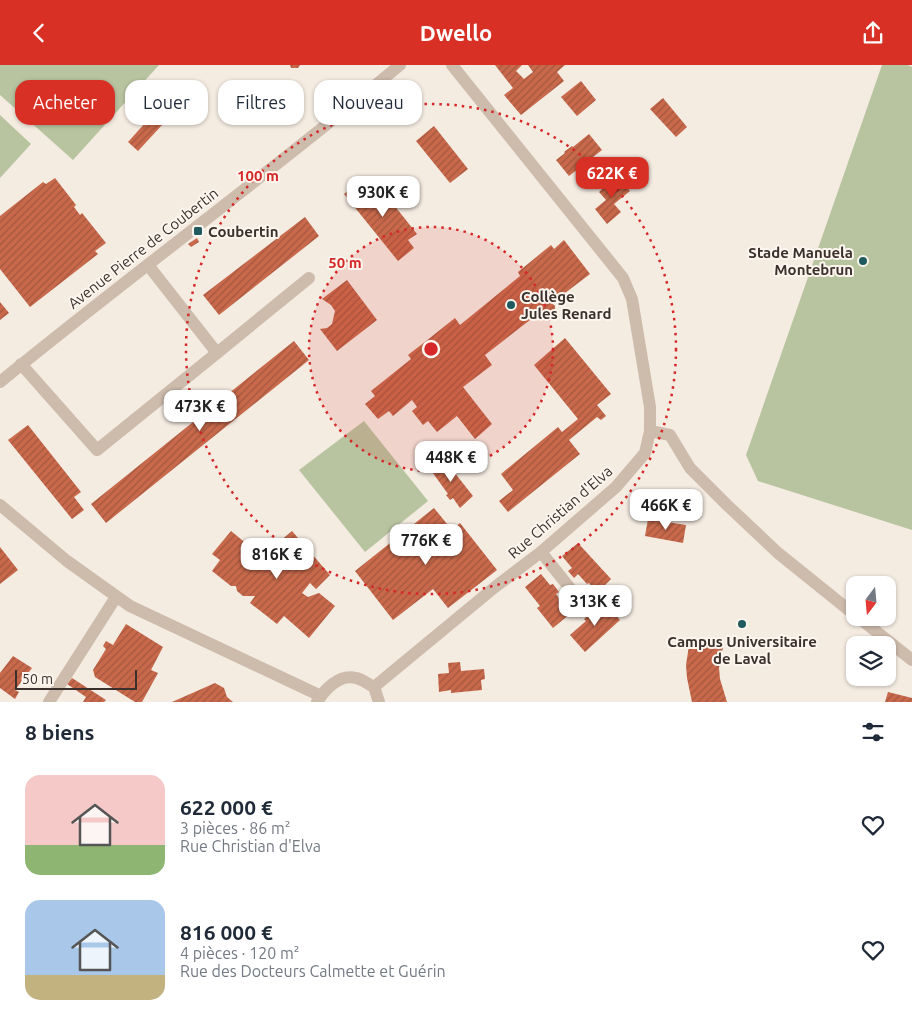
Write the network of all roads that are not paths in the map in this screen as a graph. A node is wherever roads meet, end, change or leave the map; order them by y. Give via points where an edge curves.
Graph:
1 (400, 65) edge
2 (452, 65) edge
3 (148, 265) junction
4 (309, 278) dead end
5 (217, 353) junction
6 (21, 364) junction
7 (0, 382) edge
8 (650, 431) junction
9 (0, 505) edge
10 (541, 552) junction
11 (116, 597) junction
12 (585, 607) dead end
13 (846, 608) edge
14 (869, 626) edge
15 (912, 660) edge
16 (374, 687) junction
17 (319, 699) edge
18 (49, 702) edge
19 (379, 702) edge

1 - 3 street, Avenue Pierre de Coubertin via 326,127
2 - 8 street, Rue Christian d'Elva via 623,278 632,299 650,407
3 - 5 street
3 - 6 street, Avenue Pierre de Coubertin
4 - 5 street
5 - 6 street via 97,450
6 - 7 street, Avenue Pierre de Coubertin
8 - 10 street, Rue Christian d'Elva via 645,453 616,487
8 - 13 street via 670,435 690,468 727,505 778,553
9 - 11 street
10 - 12 street
10 - 16 street, Rue Christian d'Elva
11 - 17 street
11 - 18 street
14 - 15 street
16 - 17 street via 354,677 340,680 328,687
16 - 19 street

